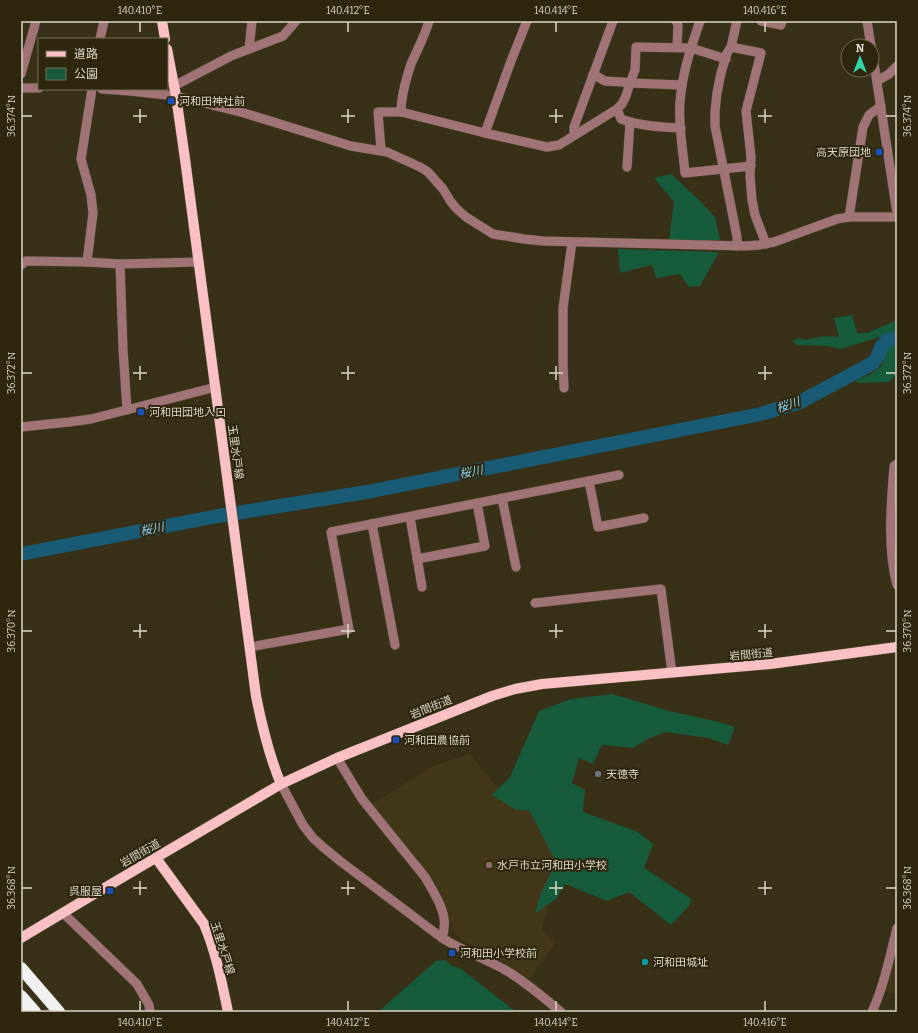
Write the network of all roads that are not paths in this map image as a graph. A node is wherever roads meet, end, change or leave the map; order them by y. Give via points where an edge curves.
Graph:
1 (36, 21) edge
2 (104, 21) edge
3 (162, 21) edge
4 (252, 21) edge
5 (296, 21) edge
6 (429, 21) edge
7 (527, 21) edge
8 (613, 21) edge
9 (676, 21) edge
10 (700, 21) edge
11 (737, 21) edge
12 (761, 21) edge
13 (782, 21) edge
14 (867, 21) edge
15 (100, 38) edge
16 (165, 38) edge
17 (870, 38) edge
18 (677, 47) junction
19 (730, 47) junction
20 (691, 48) junction
21 (249, 50) junction
22 (168, 54) edge
23 (726, 59) junction
24 (897, 66) edge
25 (21, 74) edge
26 (593, 74) junction
27 (877, 78) edge
28 (877, 81) junction
29 (630, 84) junction
30 (682, 85) junction
31 (21, 88) edge
32 (38, 88) edge
33 (92, 90) edge
34 (116, 90) edge
35 (175, 91) junction
36 (881, 106) junction
37 (617, 109) junction
38 (401, 112) junction
39 (630, 122) junction
40 (680, 128) junction
41 (485, 133) junction
42 (574, 135) junction
43 (381, 150) junction
44 (751, 166) junction
45 (626, 167) dead end
46 (723, 168) junction
47 (897, 213) edge
48 (849, 217) junction
49 (897, 217) edge
50 (572, 242) junction
51 (766, 244) junction
52 (737, 246) junction
53 (87, 262) junction
54 (199, 262) junction
55 (21, 264) edge
56 (120, 264) junction
57 (216, 387) junction
58 (564, 388) dead end
59 (127, 410) junction
60 (21, 427) edge
61 (897, 464) edge
62 (619, 475) dead end
63 (589, 481) junction
64 (502, 498) junction
65 (478, 503) junction
66 (410, 517) junction
67 (644, 518) dead end
68 (372, 524) junction
69 (417, 559) junction
70 (516, 567) dead end
71 (897, 585) edge
72 (422, 587) dead end
73 (535, 603) dead end
74 (395, 644) dead end
75 (250, 647) junction
76 (897, 647) edge
77 (672, 673) junction
78 (337, 758) junction
79 (281, 784) junction
80 (156, 858) junction
81 (63, 913) junction
82 (897, 928) edge
83 (21, 938) edge
84 (442, 938) junction
85 (21, 968) edge
86 (21, 980) edge
87 (21, 996) edge
88 (21, 1010) edge
89 (23, 1012) edge
90 (35, 1012) edge
91 (49, 1012) edge
92 (59, 1012) edge
93 (150, 1012) edge
94 (228, 1012) edge
95 (561, 1012) edge
96 (872, 1012) edge

1 - 25 street
2 - 15 street
3 - 16 main road
4 - 21 street
5 - 21 street via 283,36
6 - 38 street via 411,65
7 - 41 street
8 - 26 street
9 - 18 street
10 - 20 street
11 - 19 street
12 - 13 street via 781,25
14 - 17 street
18 - 20 street
18 - 29 street via 636,47 635,70
19 - 23 street
19 - 44 street via 761,53 746,111
20 - 23 street
20 - 30 street
21 - 35 street via 231,56
22 - 35 main road, 玉里水戸線
23 - 46 street via 715,111 715,126
24 - 28 street
26 - 29 street via 605,81
26 - 42 street via 574,127
27 - 28 street
28 - 36 street
29 - 30 street
29 - 37 street via 622,104
30 - 40 street
31 - 32 street
33 - 53 street via 81,159 93,213
34 - 35 street
35 - 43 street via 351,146
35 - 54 main road, 玉里水戸線
36 - 47 street
36 - 48 street via 869,115 863,127
37 - 39 street via 621,119
37 - 42 street
38 - 41 street
38 - 43 street via 378,112
39 - 40 street
39 - 45 street
40 - 46 street via 685,173
41 - 42 street via 547,147 560,145
43 - 50 street via 428,172 457,209 493,234 524,240
44 - 46 street
44 - 51 street via 752,200
46 - 52 street
48 - 49 street
48 - 51 street via 827,222
50 - 52 street
50 - 58 street via 563,308
51 - 52 street
53 - 55 street via 26,261
53 - 56 street
54 - 56 street
54 - 57 main road, 玉里水戸線
56 - 59 street
57 - 59 street
57 - 75 main road, 玉里水戸線
59 - 60 street via 81,421
61 - 71 street via 894,466 892,492 891,547
62 - 63 street
63 - 64 street
63 - 67 street via 598,527
64 - 65 street
64 - 70 street
65 - 66 street
65 - 69 street via 485,546
66 - 68 street
66 - 69 street
68 - 74 street
68 - 75 street via 331,532 349,630
69 - 72 street
73 - 77 street via 661,589
75 - 79 main road, 玉里水戸線 via 260,716
76 - 77 main road, 岩間街道 via 770,664
77 - 78 main road, 岩間街道 via 515,689
78 - 79 main road, 岩間街道
78 - 84 street via 362,799 433,890 443,916 445,927
79 - 80 main road, 岩間街道
79 - 84 street via 303,826 313,838
80 - 81 main road, 岩間街道
80 - 94 main road, 玉里水戸線 via 204,924
81 - 83 main road, 岩間街道
81 - 93 street via 137,984 149,1005
82 - 96 street
84 - 95 street via 506,971
85 - 92 highway
86 - 91 highway
87 - 90 highway
88 - 89 highway

